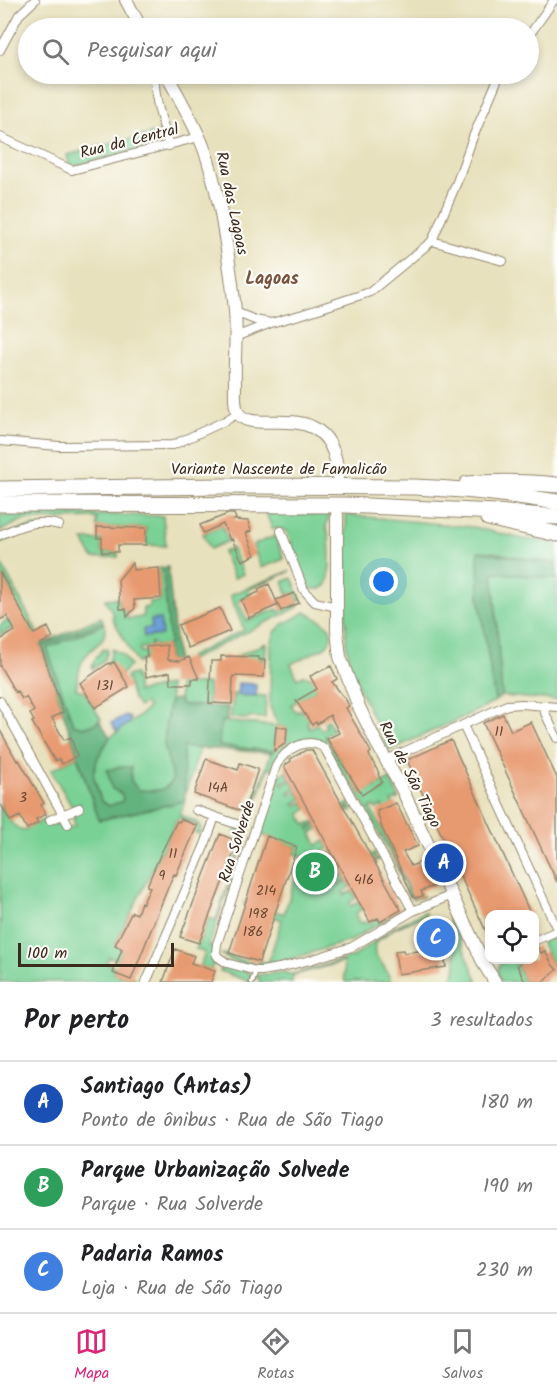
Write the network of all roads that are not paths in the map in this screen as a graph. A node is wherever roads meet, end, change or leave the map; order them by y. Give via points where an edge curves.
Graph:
1 (35, 0) edge
2 (126, 0) edge
3 (554, 0) edge
4 (136, 18) edge
5 (539, 21) edge
6 (0, 50) edge
7 (154, 84) edge
8 (171, 84) edge
9 (496, 84) edge
10 (0, 137) edge
11 (200, 137) junction
12 (169, 146) junction
13 (432, 241) junction
14 (503, 261) dead end
15 (235, 312) junction
16 (271, 323) junction
17 (235, 337) junction
18 (241, 416) junction
19 (0, 441) edge
20 (338, 475) dead end
21 (557, 485) edge
22 (444, 488) junction
23 (0, 489) edge
24 (557, 502) edge
25 (0, 504) edge
26 (453, 510) junction
27 (338, 515) dead end
28 (557, 517) edge
29 (59, 525) dead end
30 (281, 531) dead end
31 (557, 534) edge
32 (0, 535) edge
33 (338, 607) junction
34 (0, 701) edge
35 (544, 706) junction
36 (557, 707) edge
37 (463, 725) junction
38 (557, 738) edge
39 (386, 760) junction
40 (79, 808) dead end
41 (196, 810) dead end
42 (63, 815) junction
43 (215, 817) junction
44 (50, 820) dead end
45 (68, 824) dead end
46 (236, 824) dead end
47 (452, 895) junction
48 (413, 911) junction
49 (557, 930) edge
50 (539, 939) edge
51 (485, 955) edge
52 (490, 964) edge
53 (256, 971) junction
54 (145, 982) edge
55 (252, 982) edge
56 (495, 982) edge

1 - 6 street via 19,15
2 - 4 main road
3 - 5 street
7 - 12 street
8 - 11 main road, Rua das Lagoas
9 - 13 street
10 - 12 street, Rua da Central via 72,170
11 - 12 street, Rua da Central
11 - 15 main road, Rua das Lagoas via 225,232
13 - 14 street
13 - 16 street via 370,292
15 - 16 street
15 - 17 main road, Rua das Lagoas
16 - 17 street
17 - 18 main road, Rua das Lagoas via 235,400
18 - 19 street via 173,445 59,446
18 - 20 main road via 260,423 312,426 330,444
21 - 22 highway via 492,482
22 - 23 highway, Variante Nascente de Famalicão
22 - 24 highway, Variante Nascente de Famalicão
25 - 26 highway via 345,505
26 - 28 highway
26 - 31 highway
27 - 33 main road, Rua de São Tiago
29 - 32 street via 25,524
30 - 33 street via 304,590 315,602
33 - 39 main road, Rua de São Tiago via 340,657 359,707
34 - 42 street
35 - 36 street
35 - 37 street via 507,705
35 - 38 street
37 - 39 street
37 - 49 street
39 - 47 main road, Rua de São Tiago
40 - 42 street
41 - 43 street
42 - 44 street
42 - 45 street
43 - 46 street
43 - 54 street
47 - 48 street, Rua Solverde
47 - 51 main road, Rua de São Tiago
48 - 53 street, Rua Solverde via 352,947
48 - 53 street, Rua Solverde via 325,749 306,742 288,752 276,766 216,949 221,960
49 - 50 street
52 - 56 main road, Rua de São Tiago
53 - 55 lane

